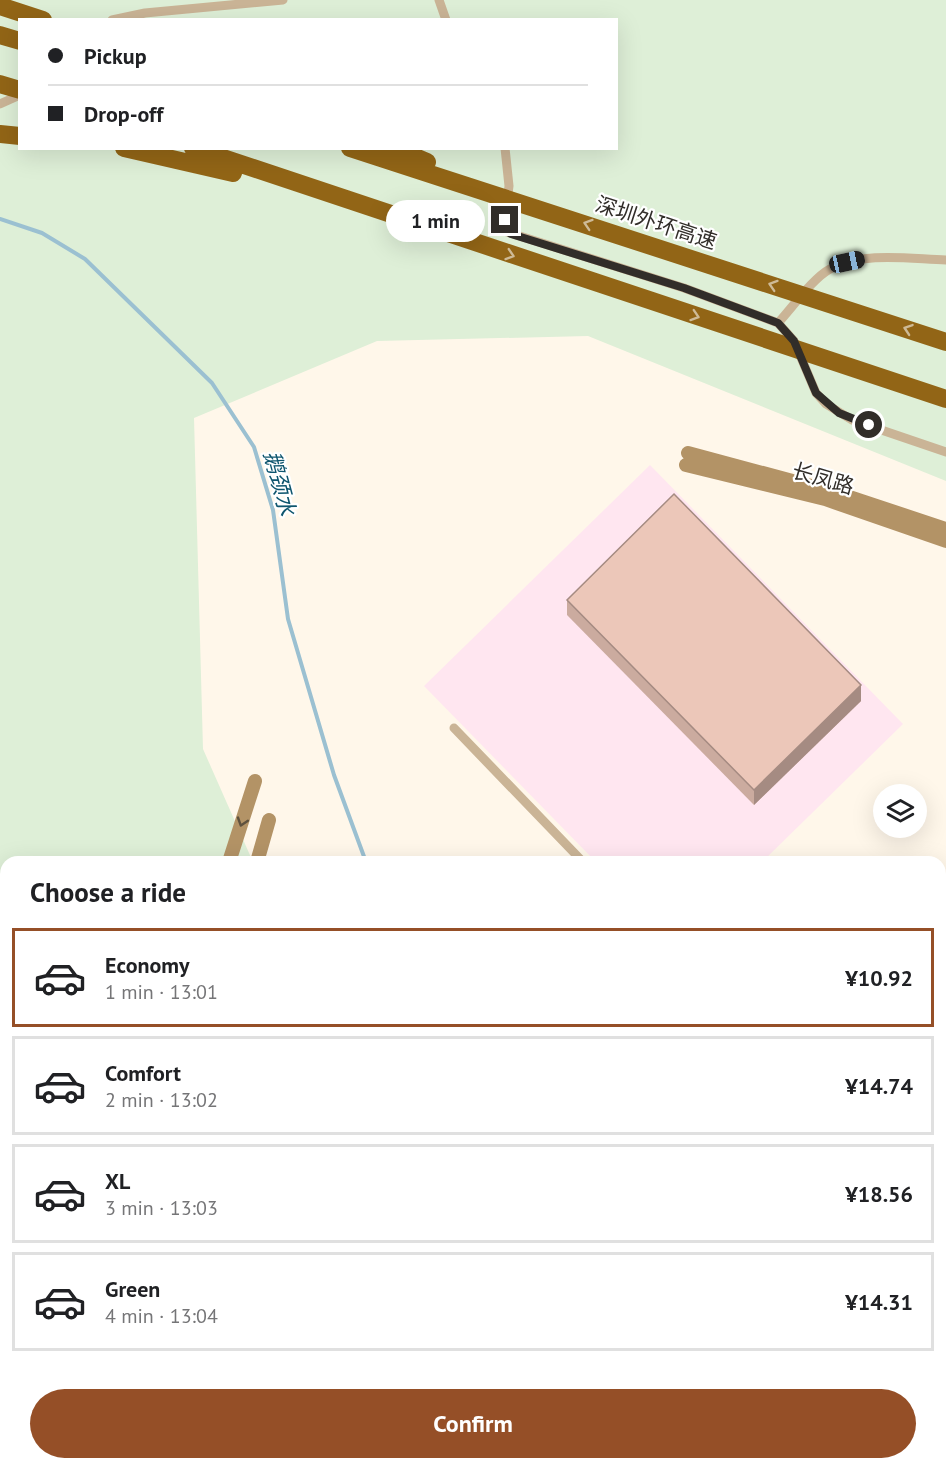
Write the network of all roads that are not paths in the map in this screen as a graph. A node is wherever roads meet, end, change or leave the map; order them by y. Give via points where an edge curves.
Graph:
1 (283, 0) edge
2 (439, 0) edge
3 (0, 6) edge
4 (37, 18) edge
5 (121, 18) edge
6 (445, 18) edge
7 (0, 35) edge
8 (18, 40) edge
9 (0, 84) edge
10 (18, 89) edge
11 (18, 96) edge
12 (0, 104) edge
13 (0, 134) edge
14 (18, 136) edge
15 (133, 150) edge
16 (199, 150) edge
17 (356, 150) edge
18 (399, 150) edge
19 (505, 150) edge
20 (334, 197) junction
21 (525, 204) junction
22 (946, 260) edge
23 (778, 323) junction
24 (946, 342) edge
25 (946, 399) edge
26 (946, 452) edge
27 (946, 529) edge
28 (946, 541) edge
29 (454, 728) dead end
30 (255, 781) dead end
31 (269, 820) dead end
32 (231, 856) edge
33 (259, 856) edge
34 (577, 856) edge

1 - 5 street
2 - 6 street
3 - 4 highway
7 - 8 highway
9 - 10 highway
11 - 12 street
13 - 14 highway
15 - 20 highway
16 - 20 highway
17 - 21 highway, 深圳外环高速
18 - 21 highway
19 - 23 street via 509,186 504,225 507,232 684,288
20 -> 25 highway
24 -> 21 highway, 深圳外环高速
22 - 23 street via 873,258 838,266 824,274
23 - 26 street via 794,341 816,393 826,404 852,420
27 - 28 main road, 长凤路 via 837,493 687,459 825,499
29 - 34 street
30 -> 32 main road
31 - 33 main road

